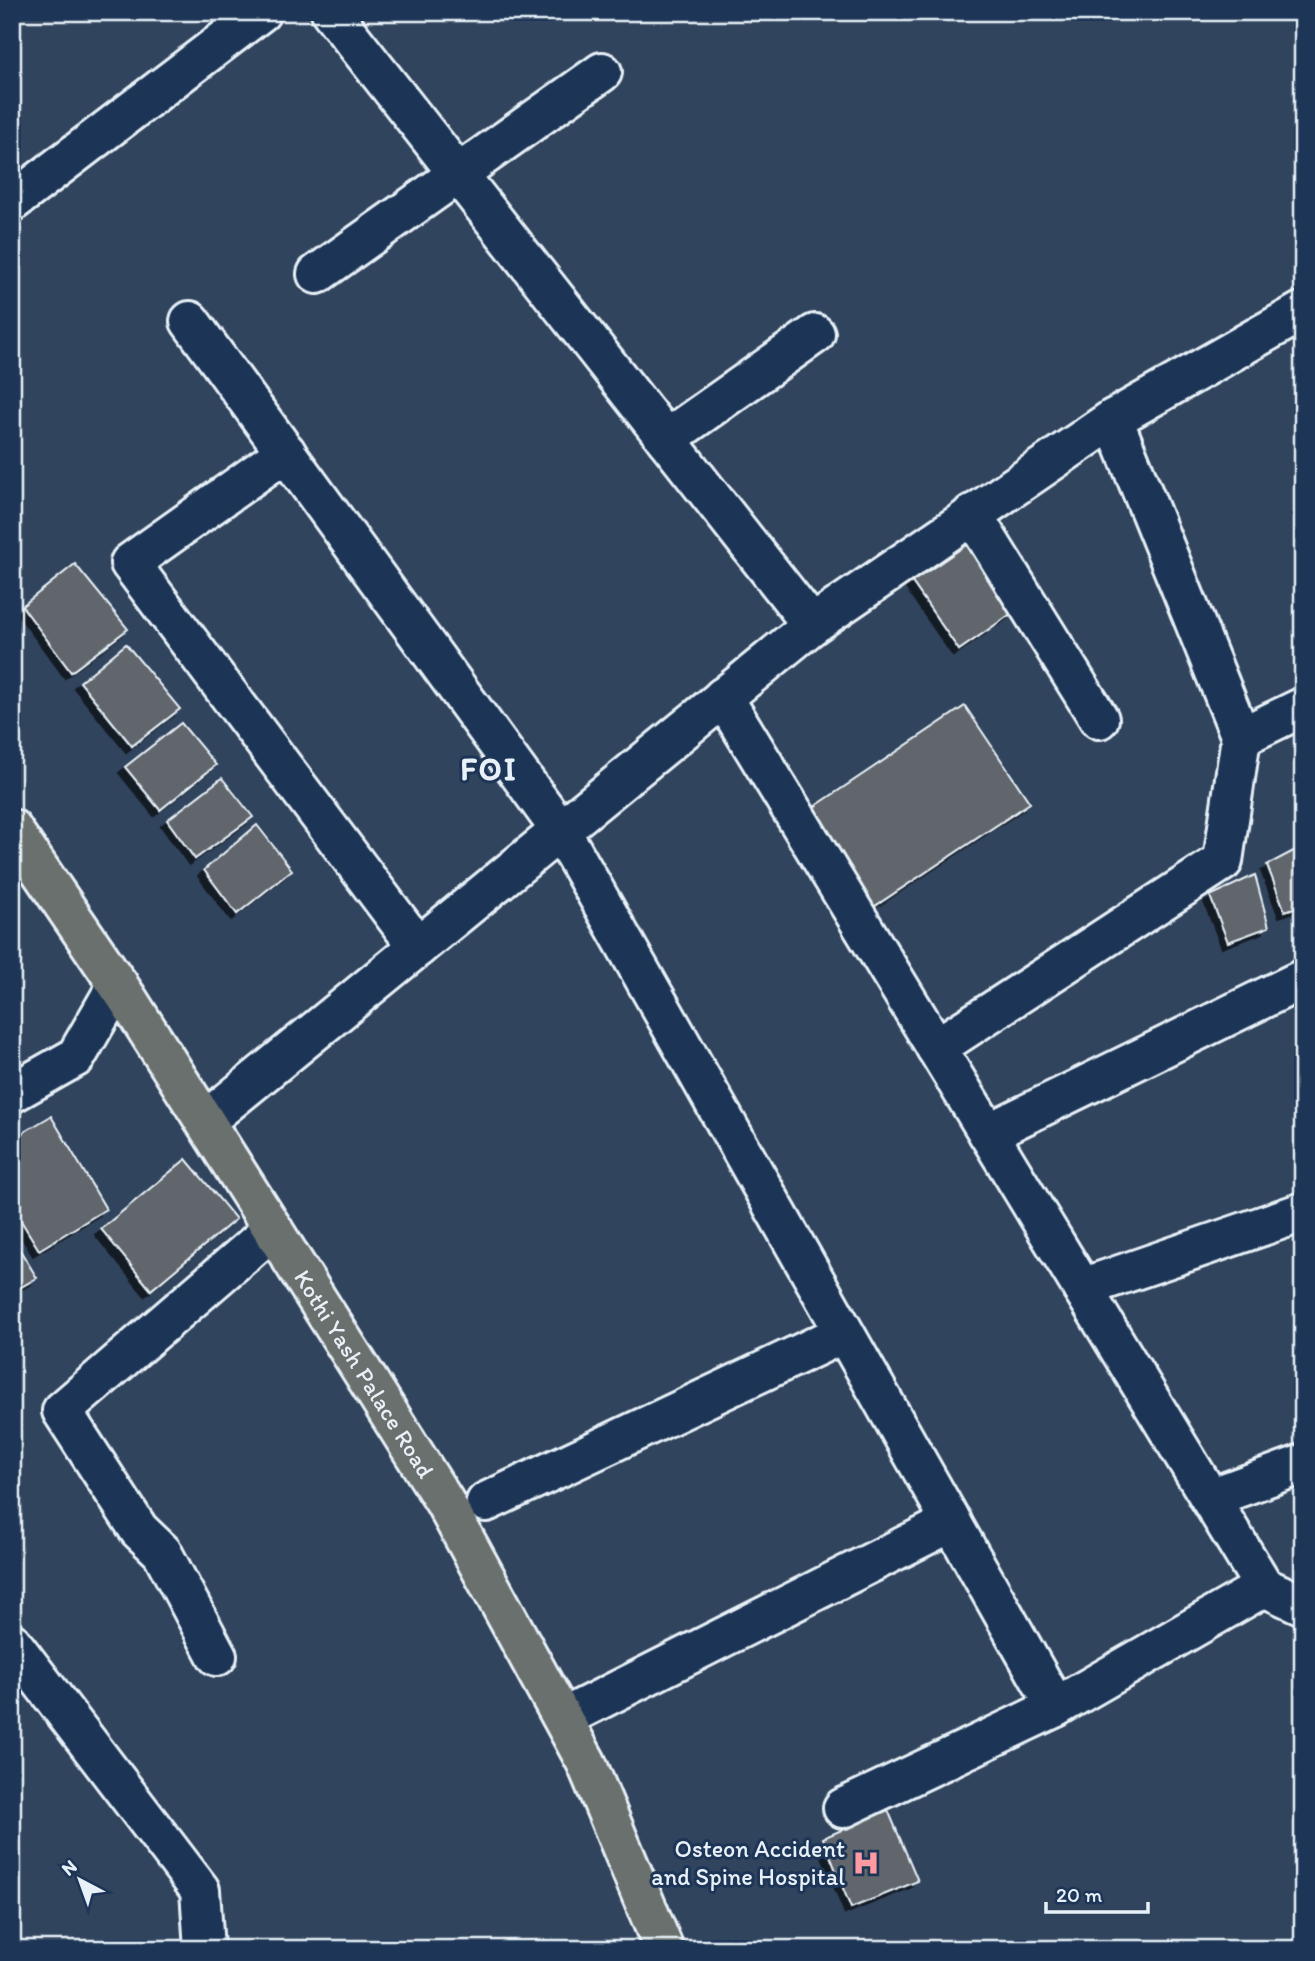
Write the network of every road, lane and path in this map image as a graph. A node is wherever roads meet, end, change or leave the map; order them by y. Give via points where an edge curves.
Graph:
1 (261, 12) edge
2 (331, 12) edge
3 (602, 72) dead end
4 (458, 175) junction
5 (16, 192) edge
6 (317, 274) dead end
7 (1303, 311) edge
8 (190, 321) dead end
9 (815, 334) dead end
10 (1113, 419) junction
11 (666, 439) junction
12 (286, 452) junction
13 (972, 514) junction
14 (812, 625) junction
15 (723, 697) junction
16 (1303, 708) edge
17 (1099, 719) dead end
18 (1241, 737) junction
19 (12, 829) edge
20 (561, 831) junction
21 (418, 947) junction
22 (1303, 979) edge
23 (118, 984) junction
24 (936, 1048) junction
25 (12, 1093) edge
26 (205, 1121) junction
27 (988, 1133) junction
28 (1303, 1212) edge
29 (273, 1229) junction
30 (1082, 1288) junction
31 (844, 1334) junction
32 (1303, 1464) edge
33 (1210, 1498) junction
34 (486, 1503) dead end
35 (952, 1522) junction
36 (1264, 1587) junction
37 (1303, 1605) edge
38 (12, 1643) edge
39 (217, 1656) dead end
40 (1056, 1707) junction
41 (563, 1718) junction
42 (844, 1808) dead end
43 (204, 1949) edge
44 (664, 1949) edge

1 - 5 street
2 - 4 street
3 - 4 street
4 - 6 street
4 - 11 street
7 - 10 street
8 - 12 street
9 - 11 street
10 - 13 street
10 - 18 street
11 - 14 street
12 - 20 street
12 - 21 street via 130,563
13 - 14 street
13 - 17 street
14 - 15 street
15 - 20 street
15 - 24 street
16 - 18 street
18 - 24 street via 1223,861
19 - 23 main road, Kothi Yash Palace Road
20 - 21 street
20 - 31 street
21 - 26 street
22 - 27 street
23 - 25 street via 76,1057
23 - 26 main road, Kothi Yash Palace Road
24 - 27 street
26 - 29 main road, Kothi Yash Palace Road
27 - 30 street
28 - 30 street
29 - 39 street via 62,1411 139,1530 162,1552
29 - 41 main road, Kothi Yash Palace Road via 444,1501
30 - 33 street
31 - 34 street
31 - 35 street
32 - 33 street
33 - 36 street
35 - 40 street
35 - 41 street
36 - 37 street
36 - 40 street
38 - 43 street via 200,1890
40 - 42 street
41 - 44 main road, Kothi Yash Palace Road

